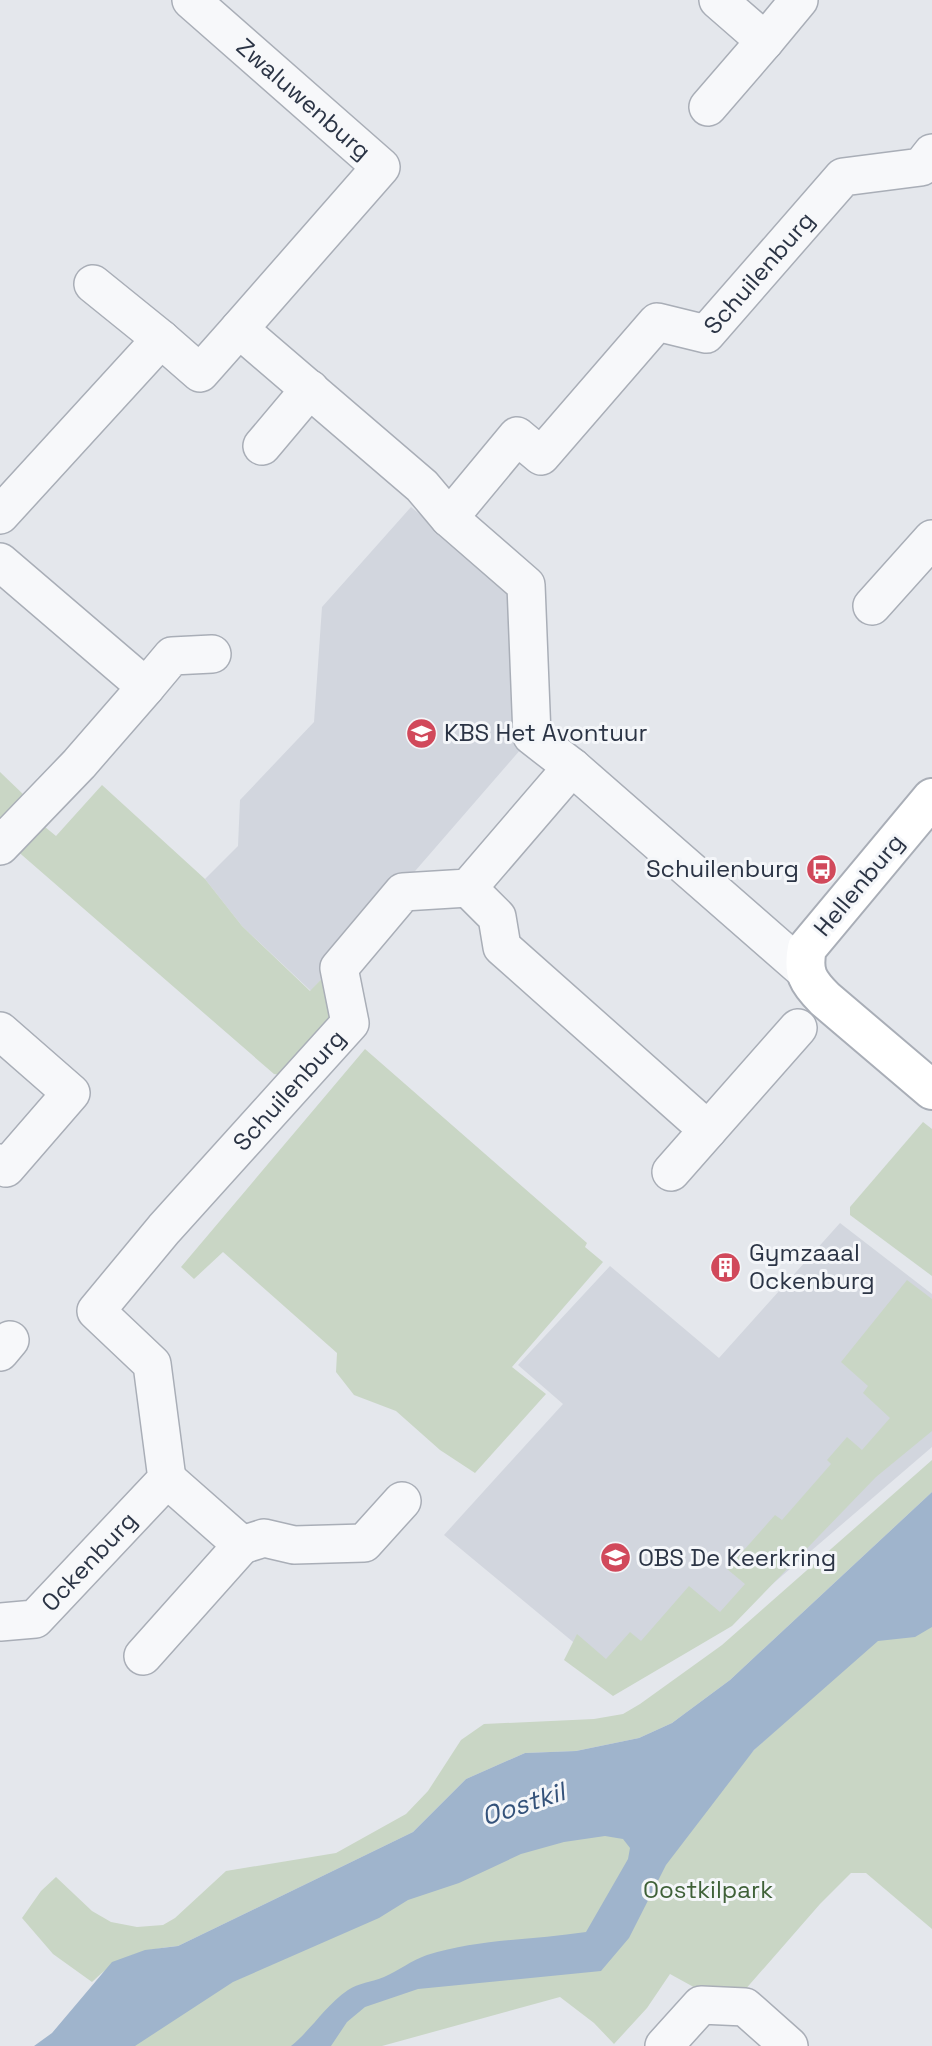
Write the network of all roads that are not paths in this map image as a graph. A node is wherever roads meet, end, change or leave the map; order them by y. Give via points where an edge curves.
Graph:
1 (191, 0) edge
2 (718, 0) edge
3 (799, 0) edge
4 (765, 41) junction
5 (708, 107) dead end
6 (928, 166) edge
7 (93, 284) dead end
8 (239, 329) junction
9 (161, 339) junction
10 (310, 389) junction
11 (262, 446) dead end
12 (0, 515) edge
13 (449, 518) junction
14 (932, 539) edge
15 (0, 562) edge
16 (872, 606) dead end
17 (212, 653) dead end
18 (146, 687) junction
19 (572, 767) junction
20 (932, 798) edge
21 (0, 846) edge
22 (468, 888) junction
23 (803, 969) junction
24 (798, 1028) dead end
25 (0, 1031) edge
26 (932, 1090) edge
27 (708, 1130) junction
28 (0, 1163) edge
29 (671, 1172) dead end
30 (167, 1479) junction
31 (402, 1501) dead end
32 (242, 1545) junction
33 (0, 1622) edge
34 (143, 1656) dead end
35 (664, 2046) edge
36 (789, 2046) edge

1 - 8 street, Zwaluwenburg via 381,167
2 - 4 street
3 - 4 street
4 - 5 street
6 - 13 street, Schuilenburg via 843,177 706,334 657,321 541,456 517,436
7 - 9 street, Zwaluwenburg
8 - 9 street, Zwaluwenburg via 200,373
8 - 10 street
9 - 12 street
10 - 11 street
10 - 13 street via 422,486
13 - 19 street via 526,585 532,736
14 - 16 street
15 - 18 street
17 - 18 street via 172,656
18 - 21 street
19 - 22 street
19 - 23 street
20 - 23 street, Hellenburg via 807,948
22 - 27 street via 497,916 502,947
22 - 30 street, Schuilenburg via 403,892 339,968 350,1023 96,1311 152,1364
23 - 26 street via 809,984
24 - 27 street
25 - 28 street via 71,1093 6,1168
27 - 29 street
30 - 32 street
30 - 33 street, Ockenburg via 35,1619
31 - 32 street via 364,1543 294,1545 264,1538
32 - 34 street
35 - 36 street via 693,1998 744,2007

